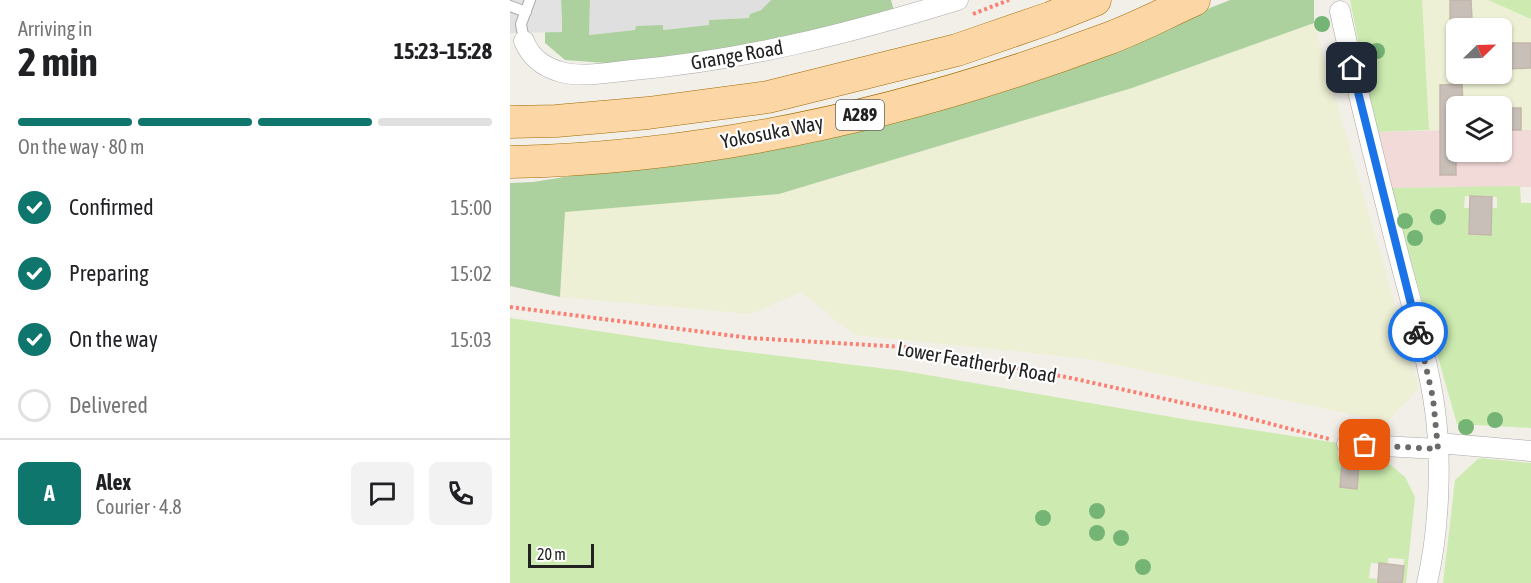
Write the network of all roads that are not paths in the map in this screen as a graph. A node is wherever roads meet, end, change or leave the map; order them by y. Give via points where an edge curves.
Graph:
1 (530, 0) edge
2 (958, 0) edge
3 (1095, 0) edge
4 (1194, 0) edge
5 (510, 6) edge
6 (1340, 11) dead end
7 (526, 12) junction
8 (524, 41) joint
9 (510, 122) edge
10 (510, 162) edge
11 (1347, 444) road end
12 (1438, 446) junction
13 (1531, 451) edge
14 (1427, 583) edge

1 - 7 lane
2 - 8 street, Grange Road via 861,30 795,45 640,69 562,72 536,60
3 - 9 main road, Yokosuka Way / A289 via 957,50 768,97 648,113
4 - 10 main road, Yokosuka Way / A289 via 1110,38 1000,77 879,111 747,139 585,159
5 - 7 lane
6 - 12 street via 1426,366
7 - 8 lane via 521,24
11 - 12 street
12 - 13 street
12 - 14 street via 1435,533

